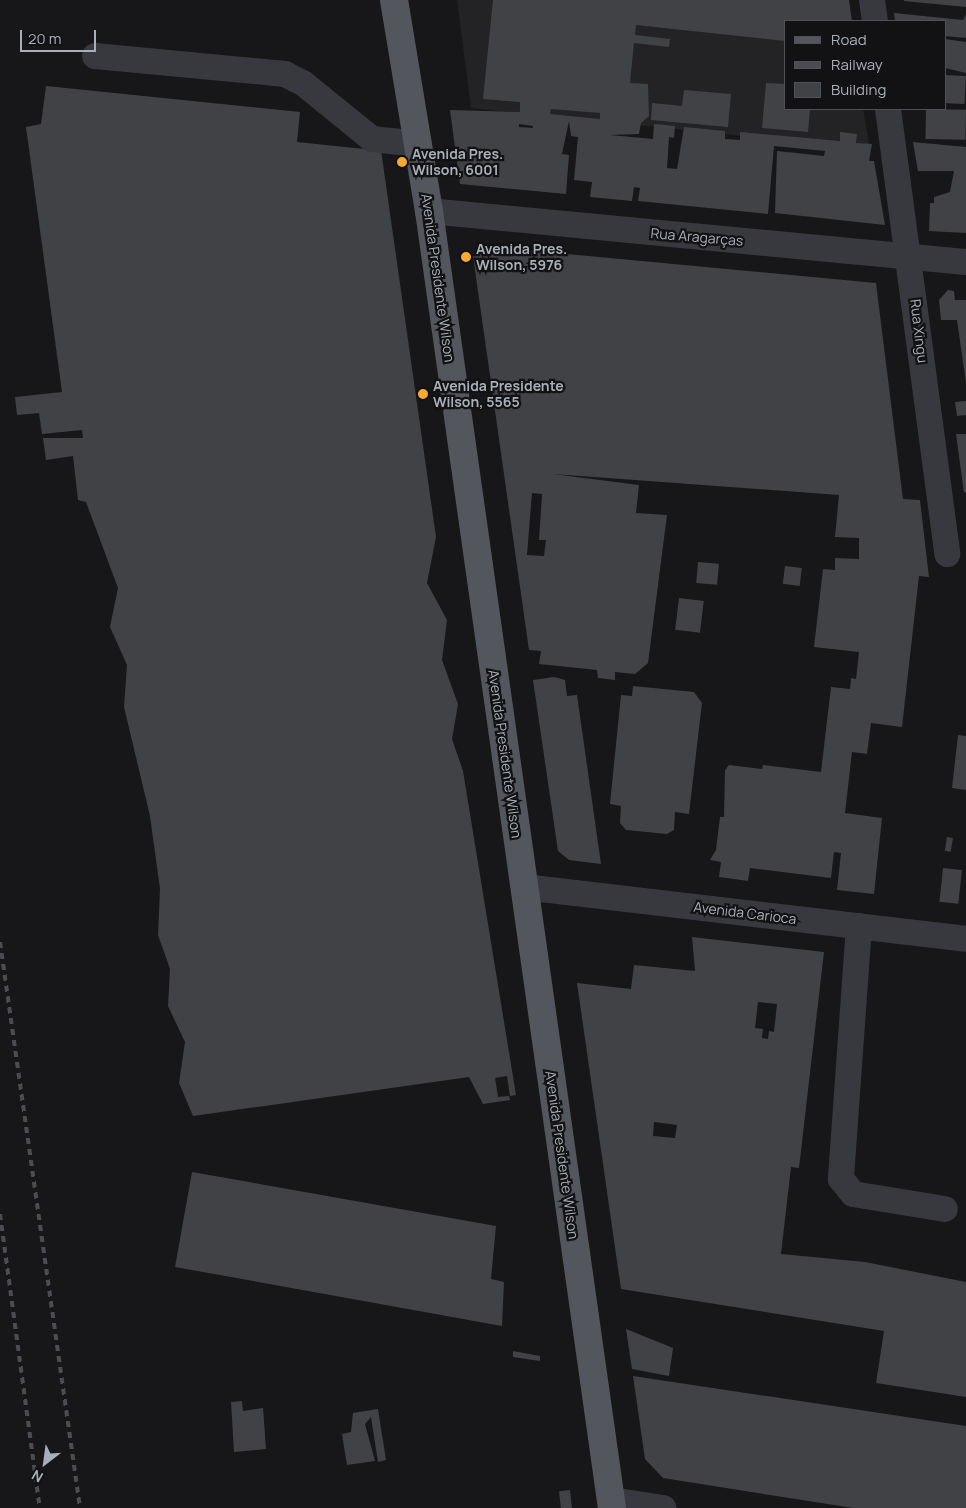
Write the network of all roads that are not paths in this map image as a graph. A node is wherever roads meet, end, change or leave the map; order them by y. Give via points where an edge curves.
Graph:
1 (394, 0) edge
2 (872, 0) edge
3 (875, 20) edge
4 (95, 56) dead end
5 (888, 110) edge
6 (419, 144) junction
7 (429, 211) junction
8 (909, 258) junction
9 (966, 262) edge
10 (947, 554) dead end
11 (524, 887) junction
12 (859, 926) junction
13 (966, 939) edge
14 (945, 1209) dead end
15 (611, 1504) edge
16 (663, 1508) edge

1 - 6 main road, Avenida Presidente Wilson
2 - 3 street
4 - 6 street via 285,74 303,84 372,139
5 - 8 street, Rua Xingu
6 - 7 main road, Avenida Presidente Wilson
7 - 8 street, Rua Aragarças
7 - 11 main road, Avenida Presidente Wilson
8 - 9 street, Rua Aragarças
8 - 10 street, Rua Xingu
11 - 12 street, Avenida Carioca
11 - 15 main road, Avenida Presidente Wilson
12 - 13 street, Avenida Carioca
12 - 14 street via 841,1179 853,1194
15 - 16 street

